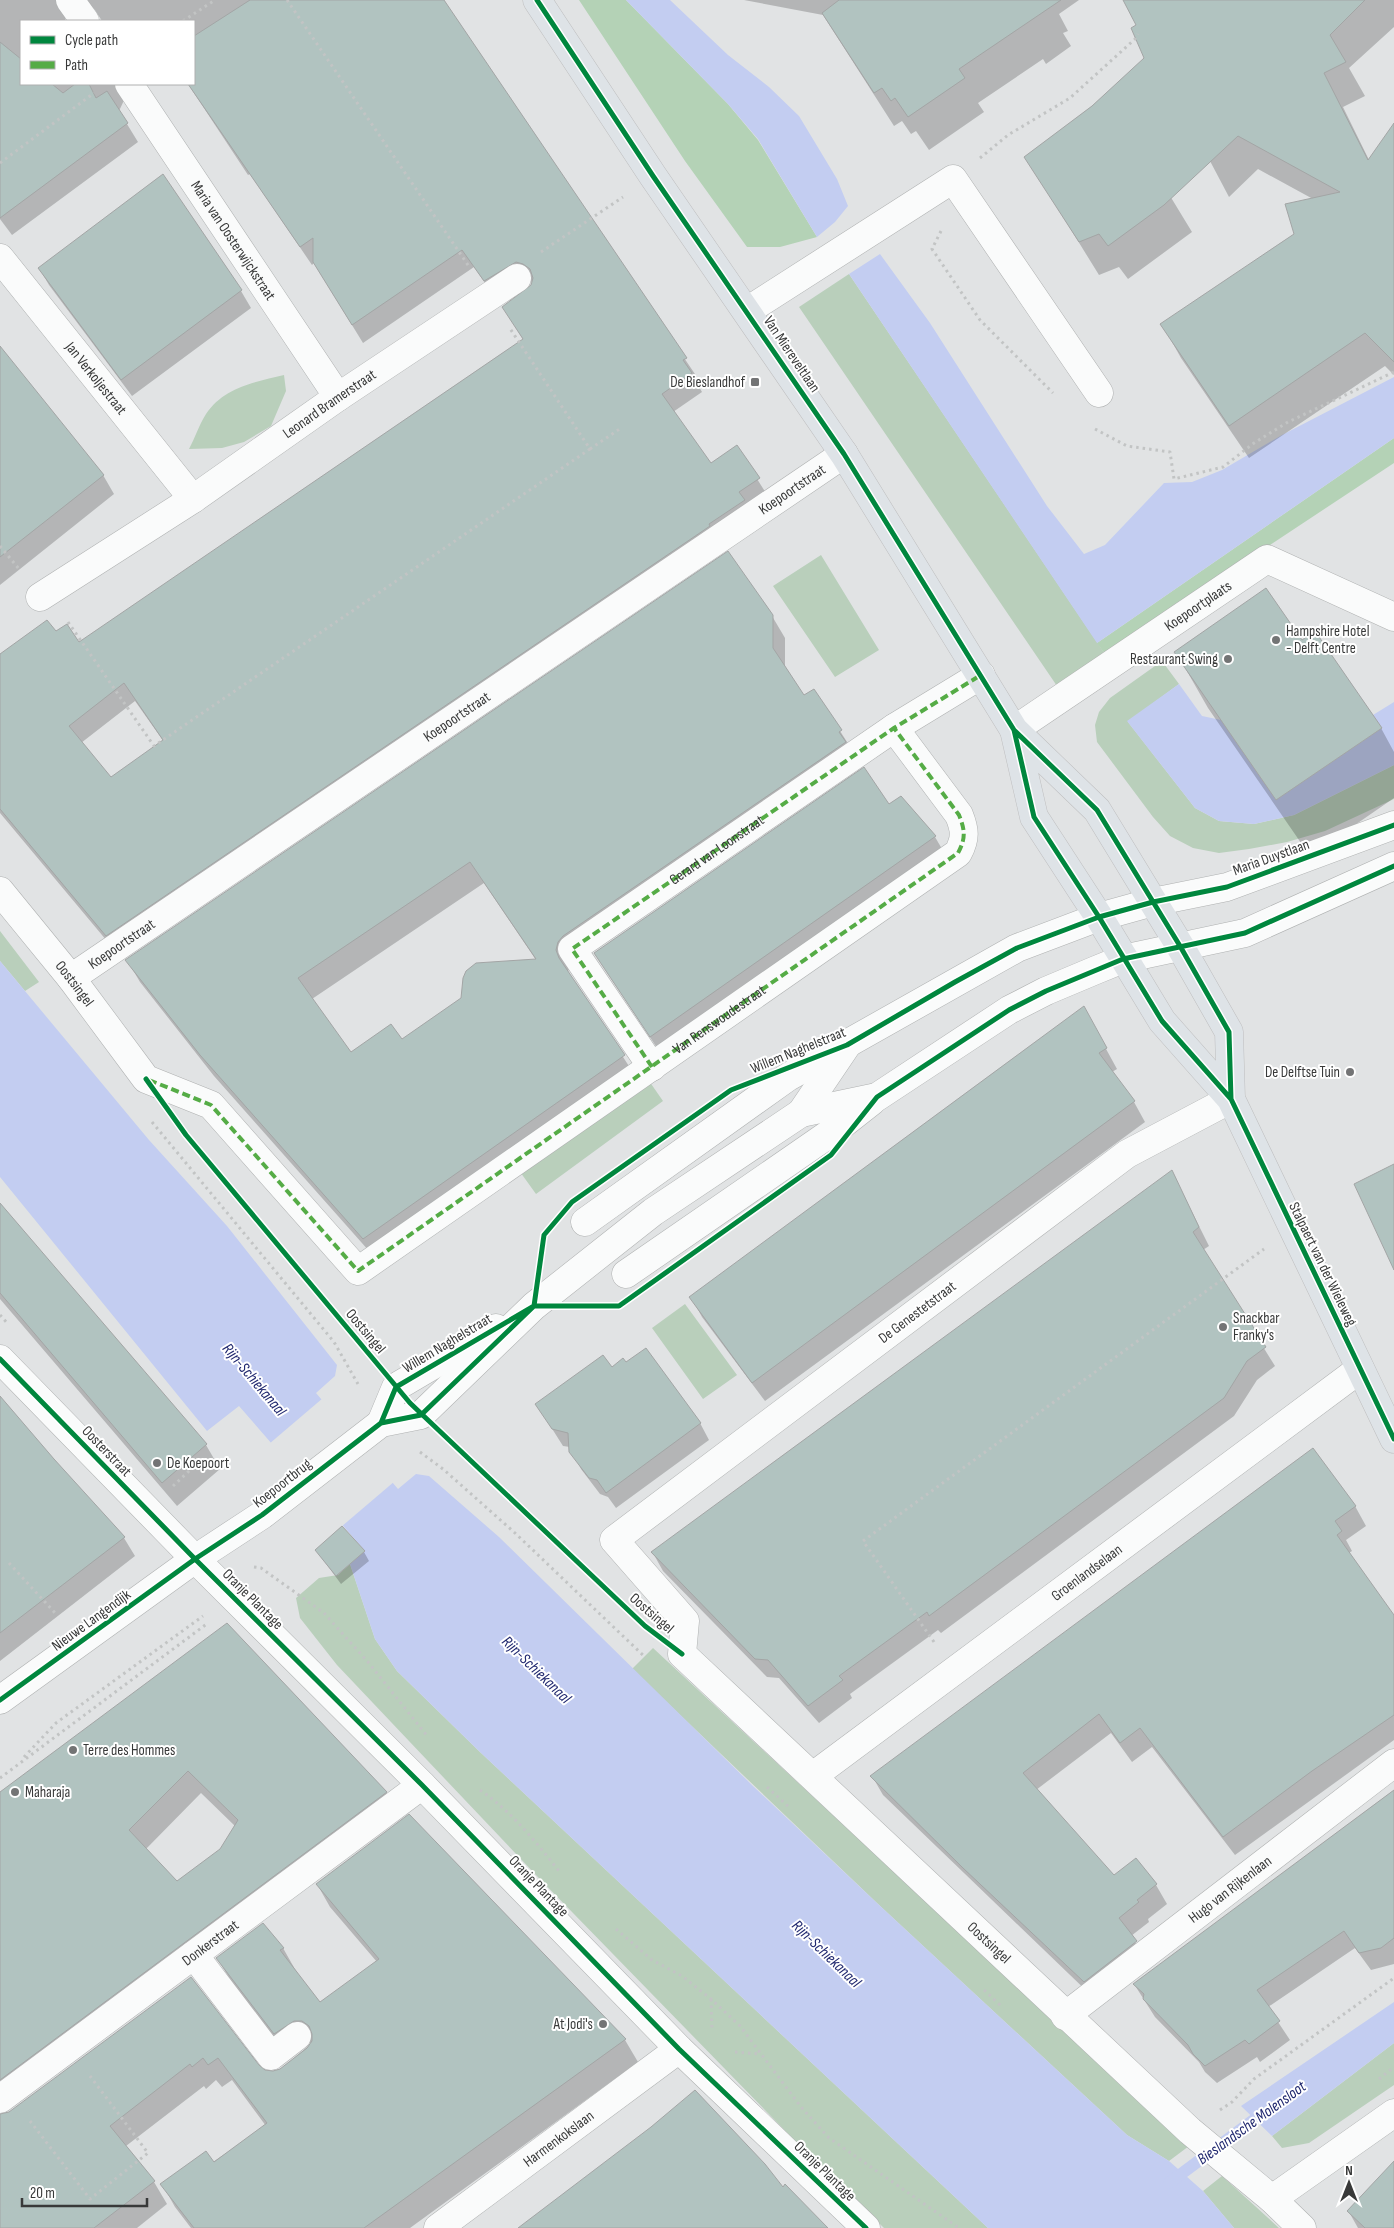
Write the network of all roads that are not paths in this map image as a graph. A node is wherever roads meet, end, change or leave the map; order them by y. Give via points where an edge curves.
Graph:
1 (70, 0) edge
2 (537, 0) edge
3 (84, 20) edge
4 (130, 85) edge
5 (0, 258) edge
6 (517, 278) road end
7 (747, 311) junction
8 (1099, 393) dead end
9 (338, 397) junction
10 (844, 454) junction
11 (193, 499) junction
12 (40, 597) road end
13 (1394, 617) edge
14 (981, 675) junction
15 (894, 728) junction
16 (1014, 730) junction
17 (1394, 825) edge
18 (1394, 866) edge
19 (0, 891) edge
20 (1153, 902) junction
21 (1099, 917) junction
22 (1180, 946) junction
23 (1124, 959) junction
24 (71, 978) junction
25 (847, 1045) junction
26 (652, 1067) junction
27 (877, 1097) junction
28 (1231, 1099) junction
29 (801, 1112) junction
30 (585, 1222) dead end
31 (358, 1271) joint
32 (626, 1274) dead end
33 (0, 1360) edge
34 (1360, 1369) junction
35 (370, 1431) joint
36 (1394, 1439) edge
37 (614, 1540) joint
38 (195, 1559) junction
39 (0, 1700) edge
40 (1394, 1763) edge
41 (813, 1776) junction
42 (422, 1785) junction
43 (194, 1955) junction
44 (1066, 2016) junction
45 (297, 2036) dead end
46 (679, 2049) junction
47 (4, 2096) edge
48 (1394, 2113) edge
49 (1272, 2199) junction
50 (438, 2228) edge
51 (866, 2228) edge
52 (1302, 2228) edge

1 - 3 street
2 - 7 main road, Van Miereveltlaan
4 - 9 street, Maria van Oosterwijckstraat
5 - 11 street, Jan Verkoljestraat
6 - 9 street, Leonard Bramerstraat
7 - 8 street via 953,179
7 - 10 main road, Van Miereveltlaan
9 - 11 street, Leonard Bramerstraat
10 - 14 main road, Van Miereveltlaan
10 - 24 street, Koepoortstraat
11 - 12 street, Leonard Bramerstraat
13 - 16 street, Koepoortplaats via 1267,559
14 - 15 street, Gerard van Loonstraat
14 - 16 main road, Van Miereveltlaan
15 - 26 street, Van Renswoudestraat via 958,815 965,829 964,842 958,853
15 - 26 street, Gerard van Loonstraat via 572,949
16 - 20 main road, Stalpaert van der Wieleweg via 1097,810
16 - 21 main road, Stalpaert van der Wieleweg via 1034,817
17 - 20 street, Maria Duystlaan via 1226,887
18 - 22 street via 1245,933
19 - 24 street, Oostsingel
20 - 21 street, Willem Naghelstraat
20 - 22 main road, Stalpaert van der Wieleweg
21 - 23 main road, Stalpaert van der Wieleweg
21 - 25 street, Willem Naghelstraat via 1017,948
22 - 23 street, Willem Naghelstraat
22 - 28 main road, Stalpaert van der Wieleweg via 1229,1032
23 - 27 street, Willem Naghelstraat via 1009,1010
23 - 28 main road, Stalpaert van der Wieleweg via 1162,1021
24 - 31 street, Oostsingel via 146,1079 211,1105
25 - 29 street, Willem Naghelstraat
25 - 30 street via 788,1077
26 - 31 street, Van Renswoudestraat
27 - 29 street, Willem Naghelstraat
27 - 32 street via 839,1127
28 - 34 main road, Stalpaert van der Wieleweg
28 - 37 street, De Genestetstraat via 1127,1154
29 - 35 street, Willem Naghelstraat via 653,1212 534,1306 396,1387
33 - 38 street, Oosterstraat
34 - 36 main road, Stalpaert van der Wieleweg
34 - 41 street, Groenlandselaan
35 - 38 street, Koepoortbrug via 262,1515
37 - 41 street, Oostsingel via 685,1621 682,1654
38 - 39 street, Nieuwe Langendijk
38 - 42 street, Oranje Plantage
40 - 44 street, Hugo van Rijkenlaan
41 - 44 street, Oostsingel
42 - 43 street, Donkerstraat
42 - 46 street, Oranje Plantage
43 - 45 street via 271,2056
43 - 47 street, Donkerstraat
44 - 49 street, Oostsingel via 1199,2139
46 - 50 street, Harmenkokslaan
46 - 51 street, Oranje Plantage
48 - 49 street
49 - 52 street, Oostsingel

